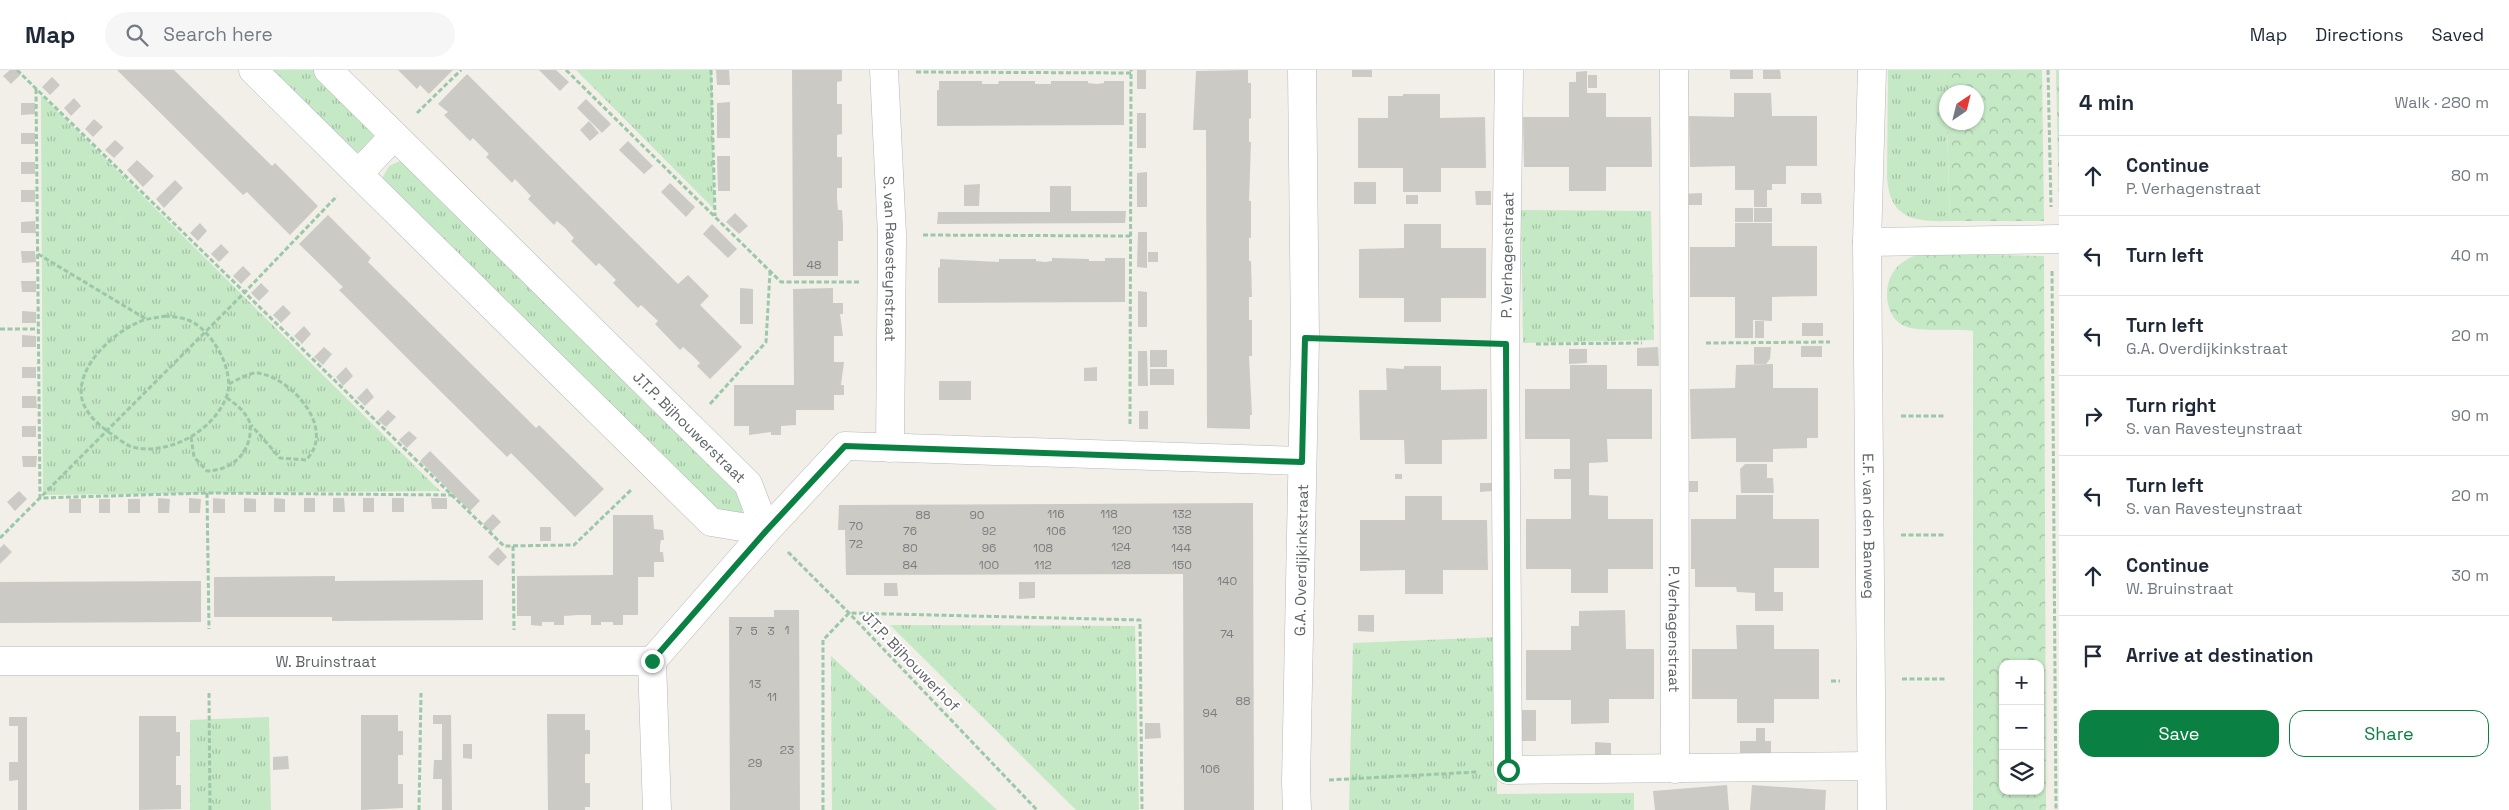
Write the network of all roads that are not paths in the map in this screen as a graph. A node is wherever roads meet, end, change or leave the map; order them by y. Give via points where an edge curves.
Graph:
1 (253, 70) edge
2 (328, 70) edge
3 (1302, 70) edge
4 (1509, 70) edge
5 (1674, 70) edge
6 (1872, 70) edge
7 (884, 71) edge
8 (394, 136) junction
9 (358, 174) junction
10 (2057, 238) edge
11 (1867, 242) junction
12 (890, 448) junction
13 (1302, 462) junction
14 (766, 531) junction
15 (0, 661) edge
16 (652, 661) junction
17 (1871, 766) junction
18 (1675, 768) junction
19 (657, 810) edge
20 (1298, 810) edge
21 (1872, 810) edge

1 - 9 street
2 - 8 street, J.T.P. Bijhouwerstraat
3 - 13 street, G.A. Overdijkinkstraat via 1305,338
4 - 18 street, P. Verhagenstraat via 1506,344 1508,770
5 - 18 street, P. Verhagenstraat
6 - 11 street, E.F. van den Banweg
7 - 12 street, S. van Ravesteynstraat via 892,235
8 - 9 street
8 - 14 street, J.T.P. Bijhouwerstraat via 748,484
9 - 14 street via 711,522
10 - 11 street
11 - 17 street, E.F. van den Banweg
12 - 13 street
12 - 14 street via 845,446
13 - 20 street, G.A. Overdijkinkstraat
14 - 16 street
15 - 16 street, W. Bruinstraat
16 - 19 street
17 - 18 street
17 - 21 street, E.F. van den Banweg

